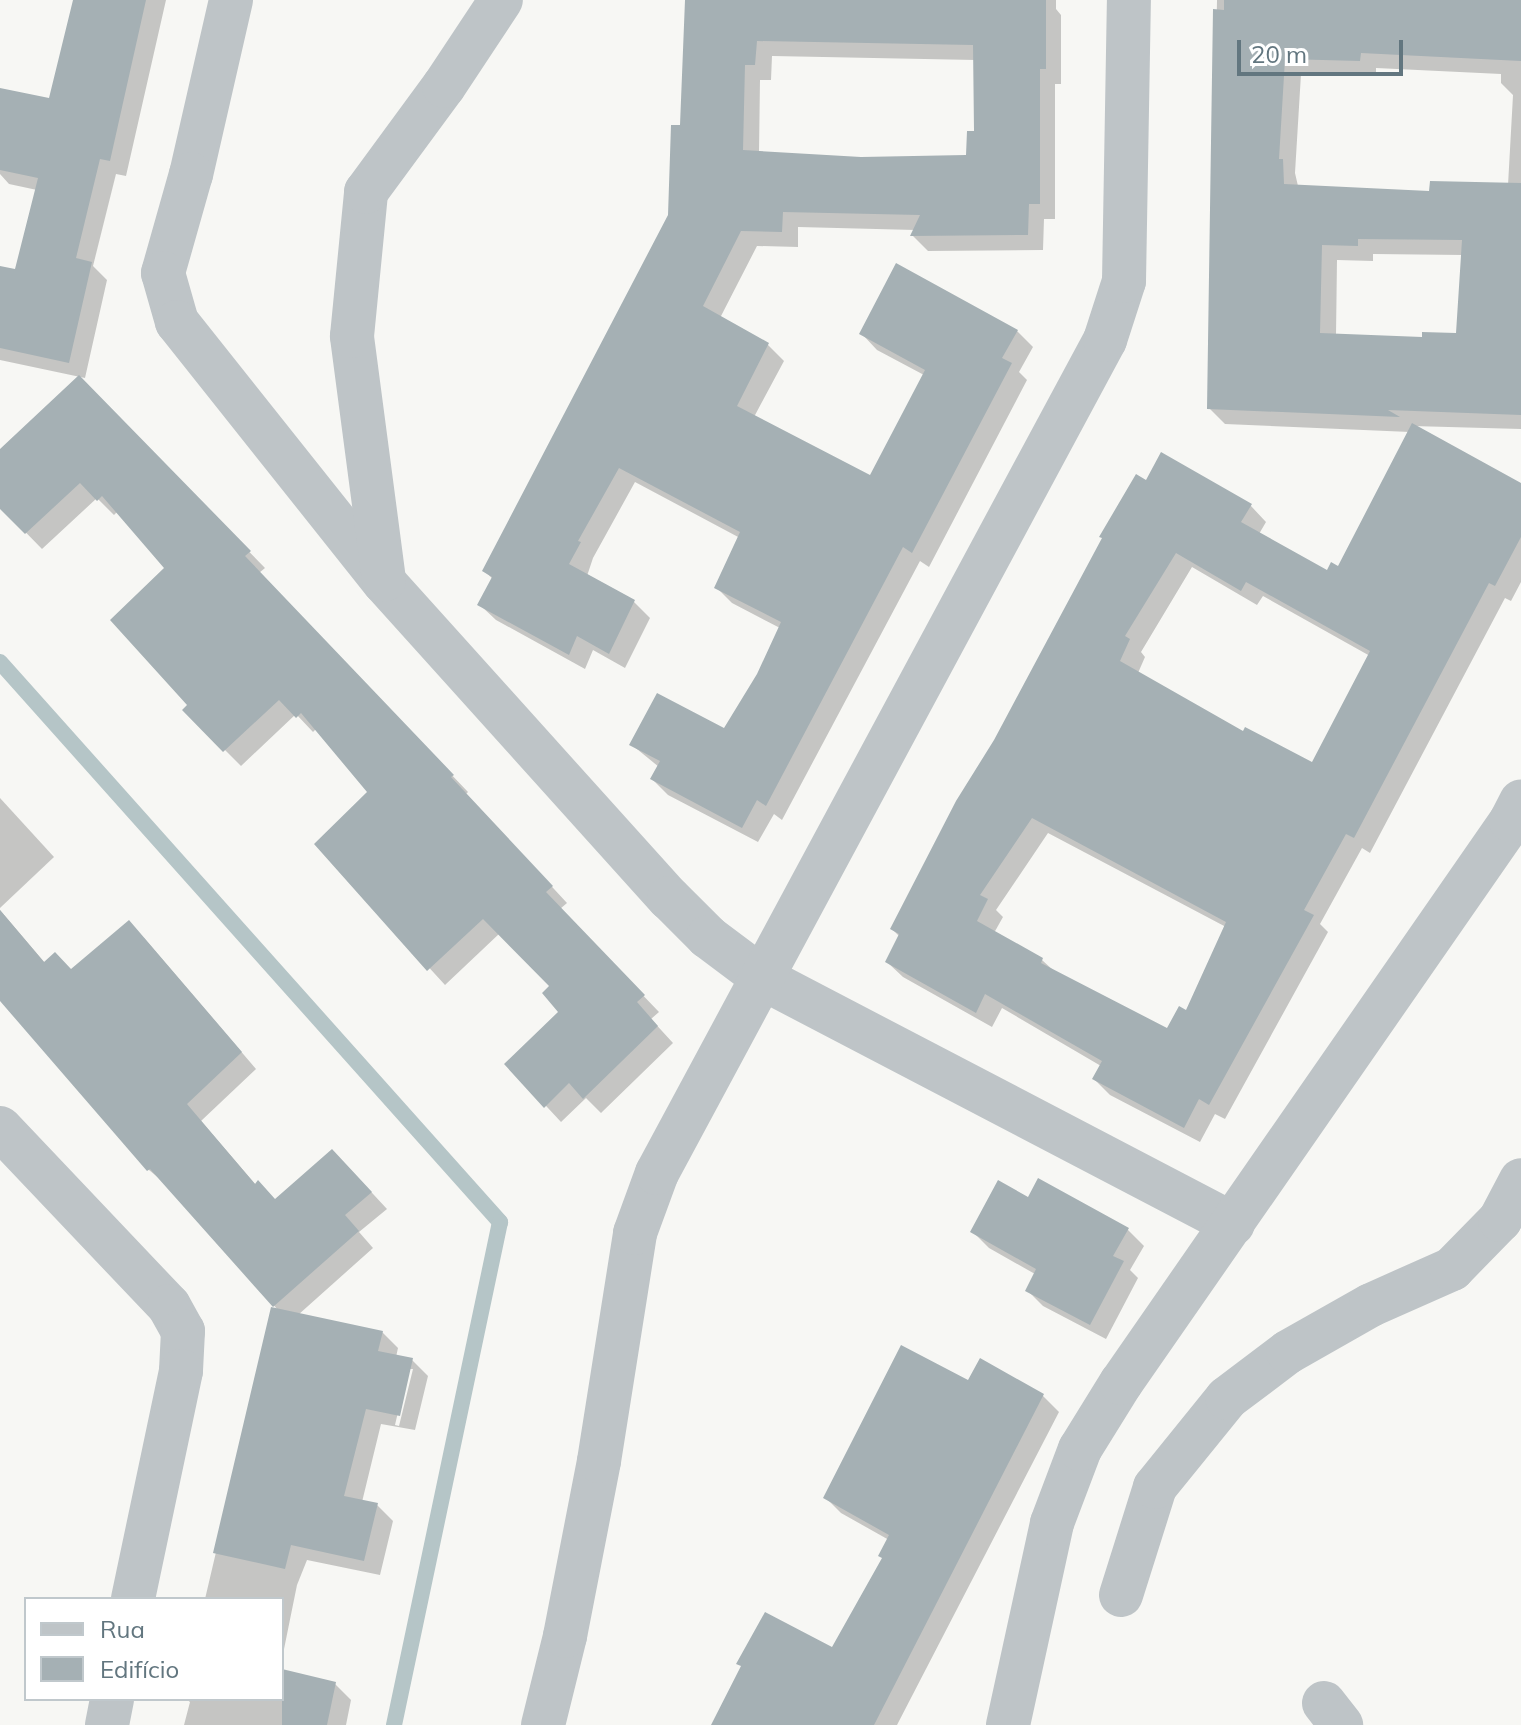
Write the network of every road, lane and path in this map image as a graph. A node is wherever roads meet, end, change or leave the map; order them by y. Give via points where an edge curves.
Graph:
1 (231, 0) edge
2 (501, 0) edge
3 (1129, 0) edge
4 (384, 582) junction
5 (1521, 801) edge
6 (764, 979) junction
7 (0, 1128) edge
8 (1521, 1180) edge
9 (1511, 1223) edge
10 (1233, 1224) junction
11 (1121, 1595) dead end
12 (133, 1597) edge
13 (112, 1701) edge
14 (107, 1725) edge
15 (543, 1725) edge
16 (1008, 1725) edge

1 - 4 street via 163,273 177,322
2 - 4 street via 366,192 352,336
3 - 6 street via 1124,281 1105,340
4 - 6 street via 669,898 708,937
5 - 10 street
6 - 10 street
6 - 15 street via 657,1173 635,1233 599,1461
7 - 12 street via 169,1306 183,1331 181,1371
8 - 9 street
9 - 11 street via 1452,1269 1371,1305 1300,1346 1227,1398 1155,1487
10 - 16 street via 1080,1449 1052,1523
13 - 14 street

